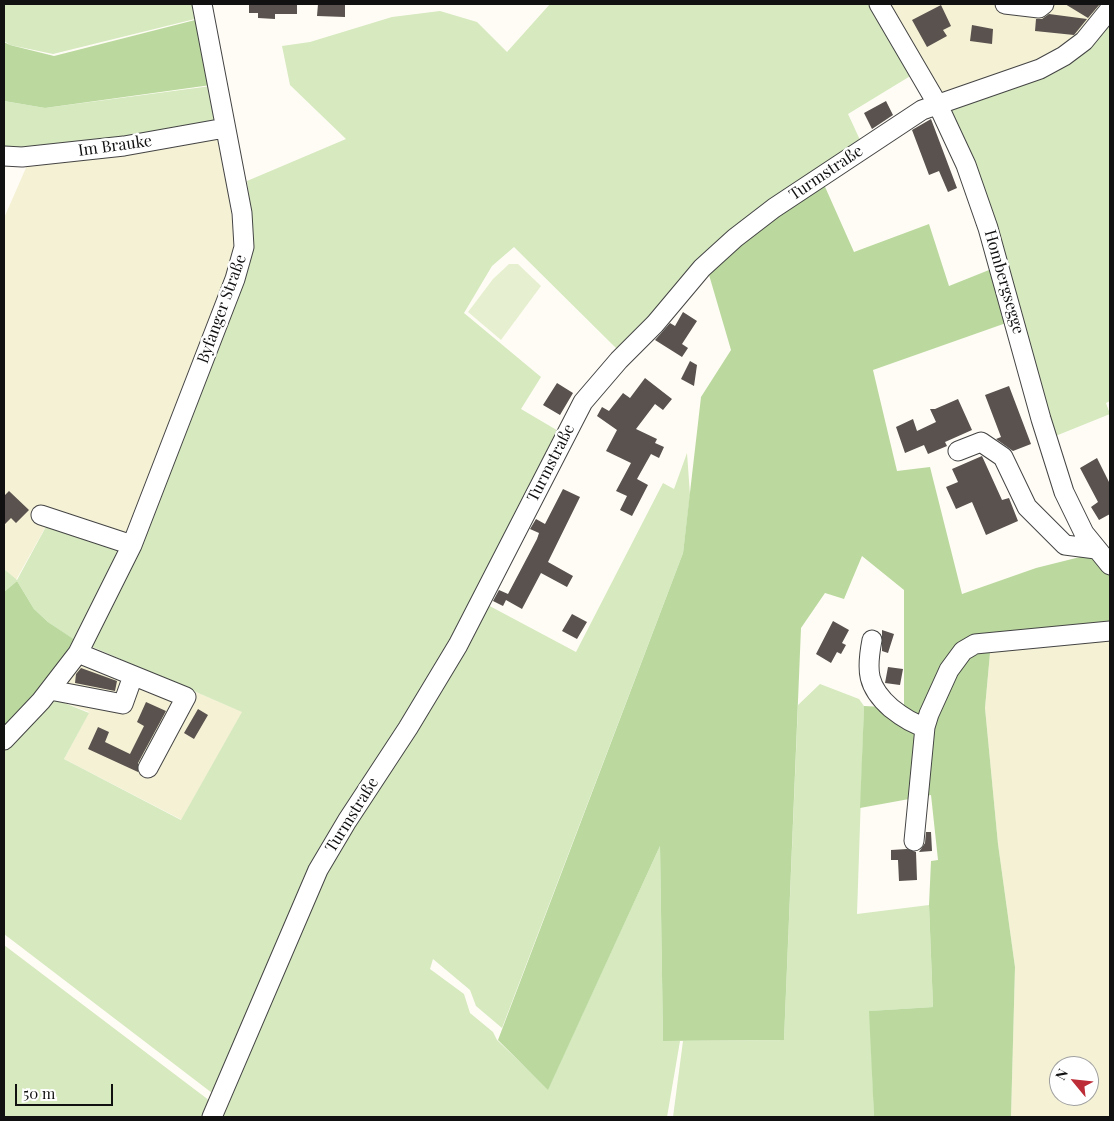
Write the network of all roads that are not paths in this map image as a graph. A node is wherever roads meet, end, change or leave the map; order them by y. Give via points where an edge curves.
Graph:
1 (202, 4) edge
2 (879, 4) edge
3 (1005, 4) edge
4 (1044, 4) edge
5 (1110, 9) edge
6 (938, 105) junction
7 (225, 128) junction
8 (4, 156) edge
9 (958, 450) dead end
10 (42, 515) dead end
11 (132, 545) junction
12 (1096, 549) junction
13 (1110, 566) edge
14 (1110, 631) edge
15 (872, 640) dead end
16 (78, 653) junction
17 (133, 676) junction
18 (50, 690) junction
19 (925, 727) junction
20 (4, 740) edge
21 (148, 768) dead end
22 (914, 841) dead end
23 (212, 1117) edge

1 - 7 street, Byfanger Straße
2 - 6 street, Hombergsegge
3 - 4 street via 1039,8
5 - 6 street, Turmstraße via 1084,41 1064,56
6 - 12 street, Hombergsegge via 966,165 988,228 1064,492 1084,533
6 - 23 street, Turmstraße via 922,110 869,144 735,238 702,268 582,402 458,645 318,870
7 - 8 street, Im Brauke via 124,146
7 - 11 street, Byfanger Straße via 242,213 244,247
9 - 12 street via 981,442 1003,457 1027,507 1065,545
10 - 11 street
11 - 16 street, Byfanger Straße
12 - 13 street, Hombergsegge
14 - 19 street via 967,647 949,670
15 - 19 street via 868,668 877,694 902,716
16 - 17 street
16 - 18 street, Byfanger Straße
17 - 18 street via 123,704
17 - 21 street via 186,697
18 - 20 street, Byfanger Straße
19 - 22 street

